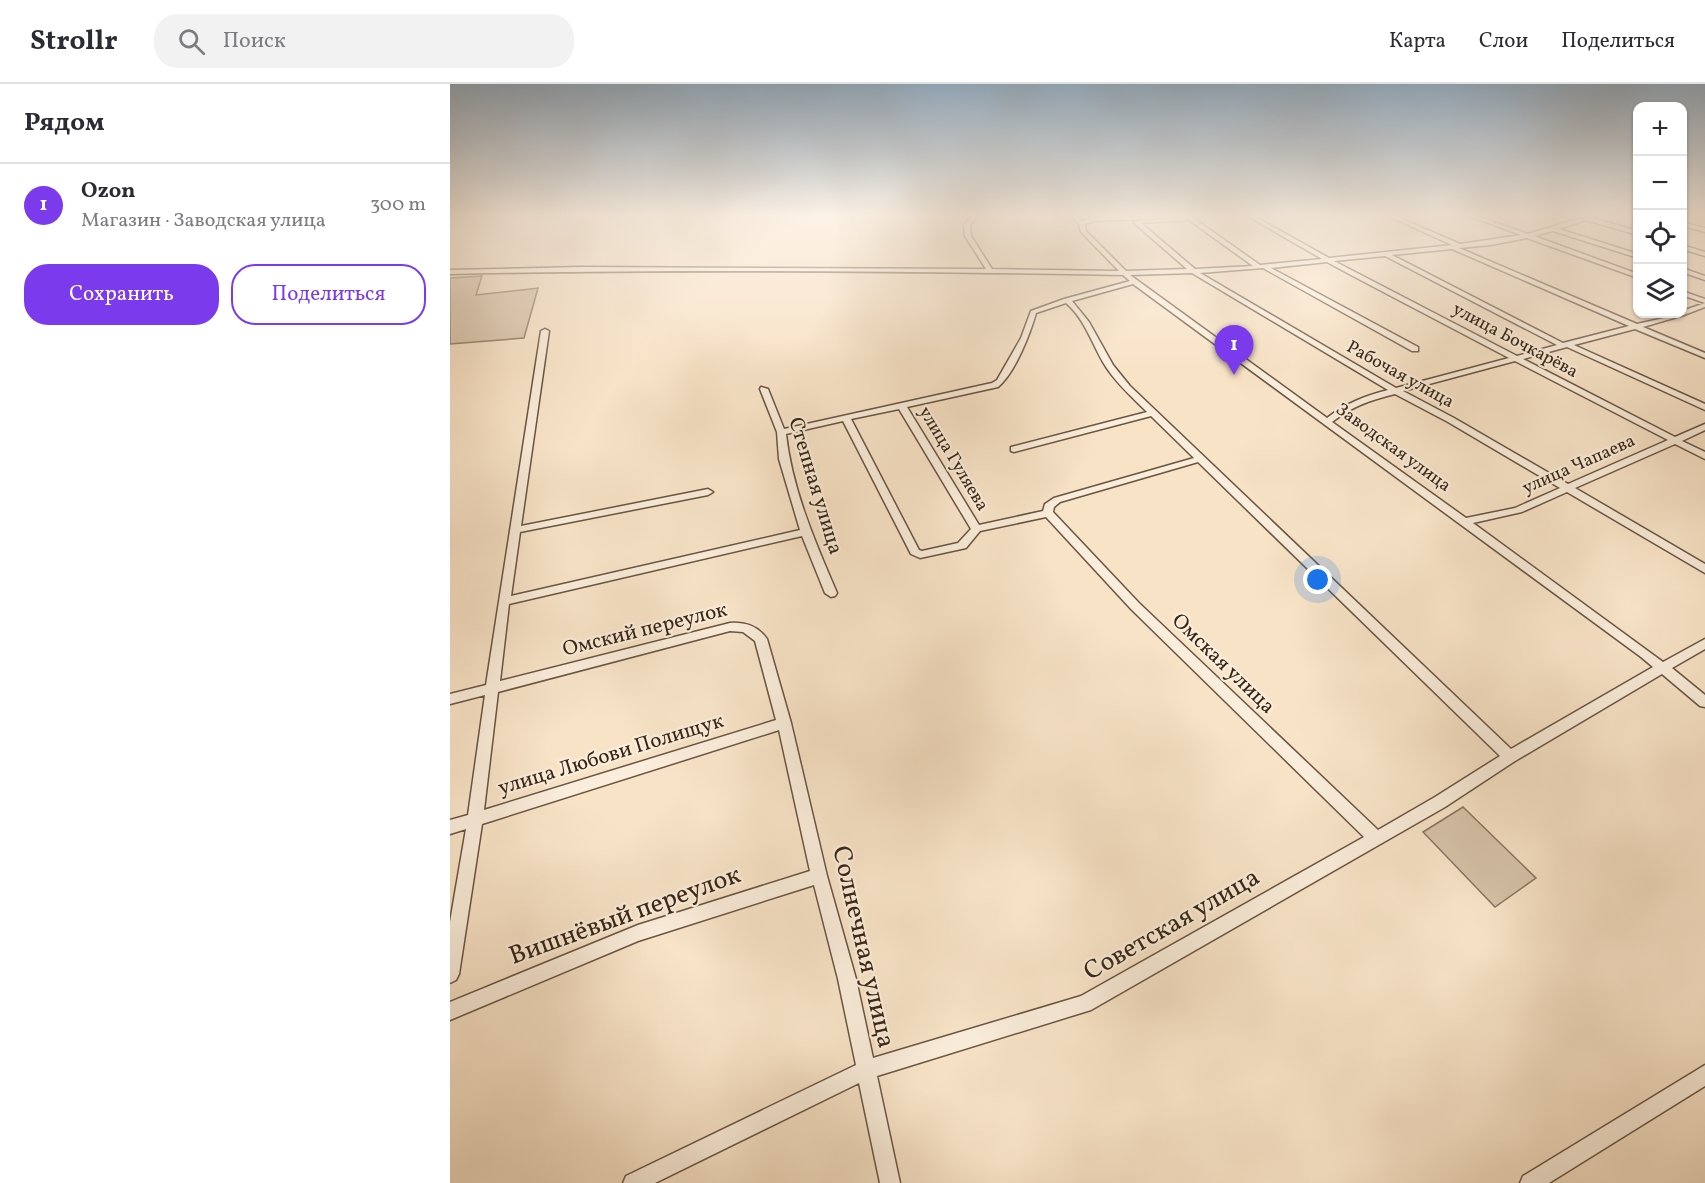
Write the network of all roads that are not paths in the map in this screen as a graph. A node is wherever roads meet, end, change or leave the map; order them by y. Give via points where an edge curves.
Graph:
1 (988, 266) edge
2 (1117, 266) edge
3 (1188, 266) edge
4 (1270, 266) edge
5 (1342, 266) edge
6 (1410, 266) edge
7 (1502, 266) edge
8 (1507, 266) edge
9 (1612, 266) edge
10 (1262, 267) junction
11 (990, 270) junction
12 (1193, 271) junction
13 (1687, 271) edge
14 (450, 272) edge
15 (1123, 273) junction
16 (1633, 274) edge
17 (1705, 278) edge
18 (1134, 282) junction
19 (1687, 295) edge
20 (1066, 300) junction
21 (1705, 303) edge
22 (1687, 311) edge
23 (1664, 318) edge
24 (1647, 323) junction
25 (1635, 326) junction
26 (545, 331) dead end
27 (1564, 344) junction
28 (1705, 347) edge
29 (1414, 349) dead end
30 (1705, 356) edge
31 (1515, 357) junction
32 (764, 389) dead end
33 (1394, 390) junction
34 (902, 406) junction
35 (1705, 407) edge
36 (1154, 414) junction
37 (846, 418) junction
38 (1327, 422) junction
39 (1705, 427) edge
40 (781, 432) junction
41 (1674, 441) junction
42 (1014, 449) dead end
43 (1705, 456) edge
44 (1200, 459) junction
45 (1566, 488) junction
46 (708, 492) dead end
47 (1048, 513) junction
48 (1464, 522) junction
49 (976, 529) junction
50 (515, 530) junction
51 (806, 532) junction
52 (1705, 569) edge
53 (831, 593) dead end
54 (504, 601) junction
55 (1705, 643) edge
56 (1661, 668) junction
57 (492, 689) junction
58 (450, 699) edge
59 (1705, 702) edge
60 (784, 723) junction
61 (1510, 757) junction
62 (475, 819) junction
63 (450, 827) edge
64 (1376, 838) junction
65 (819, 876) junction
66 (450, 974) edge
67 (450, 1011) edge
68 (866, 1070) junction
69 (1705, 1075) edge
70 (633, 1183) edge
71 (890, 1183) edge
72 (1530, 1183) edge

1 - 11 street
2 - 15 street, Заводская улица
3 - 12 street, Рабочая улица
4 - 10 street
5 - 31 street, улица Бочкарёва
6 - 27 street
7 - 25 street
8 - 24 street
9 - 16 street
10 - 12 street
10 - 29 street
11 - 14 street
11 - 15 street
12 - 15 street
12 - 33 street, Рабочая улица
13 - 17 street
15 - 18 street, Заводская улица
18 - 20 street
18 - 38 street, Заводская улица
19 - 21 street
20 - 34 street via 1034,312 1025,338 995,385
20 - 36 street via 1097,339 1116,375
21 - 22 street
23 - 24 street
24 - 25 street
24 - 28 street
25 - 27 street
25 - 30 street
26 - 50 street
27 - 31 street
27 - 35 street
31 - 33 street
31 - 41 street, улица Бочкарёва
32 - 40 street, Степная улица
33 - 38 street via 1361,400
33 - 45 street, Рабочая улица
34 - 37 street
34 - 49 street, улица Гуляева
36 - 42 street
36 - 44 street
37 - 40 street
37 - 49 street via 915,552 927,555 962,546
38 - 48 street, Заводская улица
39 - 41 street, улица Чапаева
40 - 51 street, Степная улица via 784,459
41 - 43 street, улица Бочкарёва
41 - 45 street, улица Чапаева
44 - 47 street via 1057,500 1049,506
44 - 61 street
45 - 48 street, улица Чапаева via 1518,510
45 - 52 street, Рабочая улица
46 - 50 street
47 - 49 street
47 - 64 street, Омская улица via 1135,606
48 - 56 street, Заводская улица
50 - 54 street
51 - 53 street, Степная улица
51 - 54 street
54 - 57 street
55 - 56 street, Советская улица
56 - 59 street, Заводская улица
56 - 61 street, Советская улица
57 - 58 street, Омский переулок
57 - 60 street, Омский переулок via 745,626 761,639
57 - 62 street
60 - 62 street, улица Любови Полищук
60 - 65 street, Солнечная улица
61 - 64 street, Советская улица
62 - 63 street, улица Любови Полищук
62 - 66 street
64 - 68 street, Советская улица via 1086,1004
65 - 67 street, Вишнёвый переулок via 638,933
65 - 68 street, Солнечная улица
68 - 70 street, Советская улица
68 - 71 street, Солнечная улица
69 - 72 street

